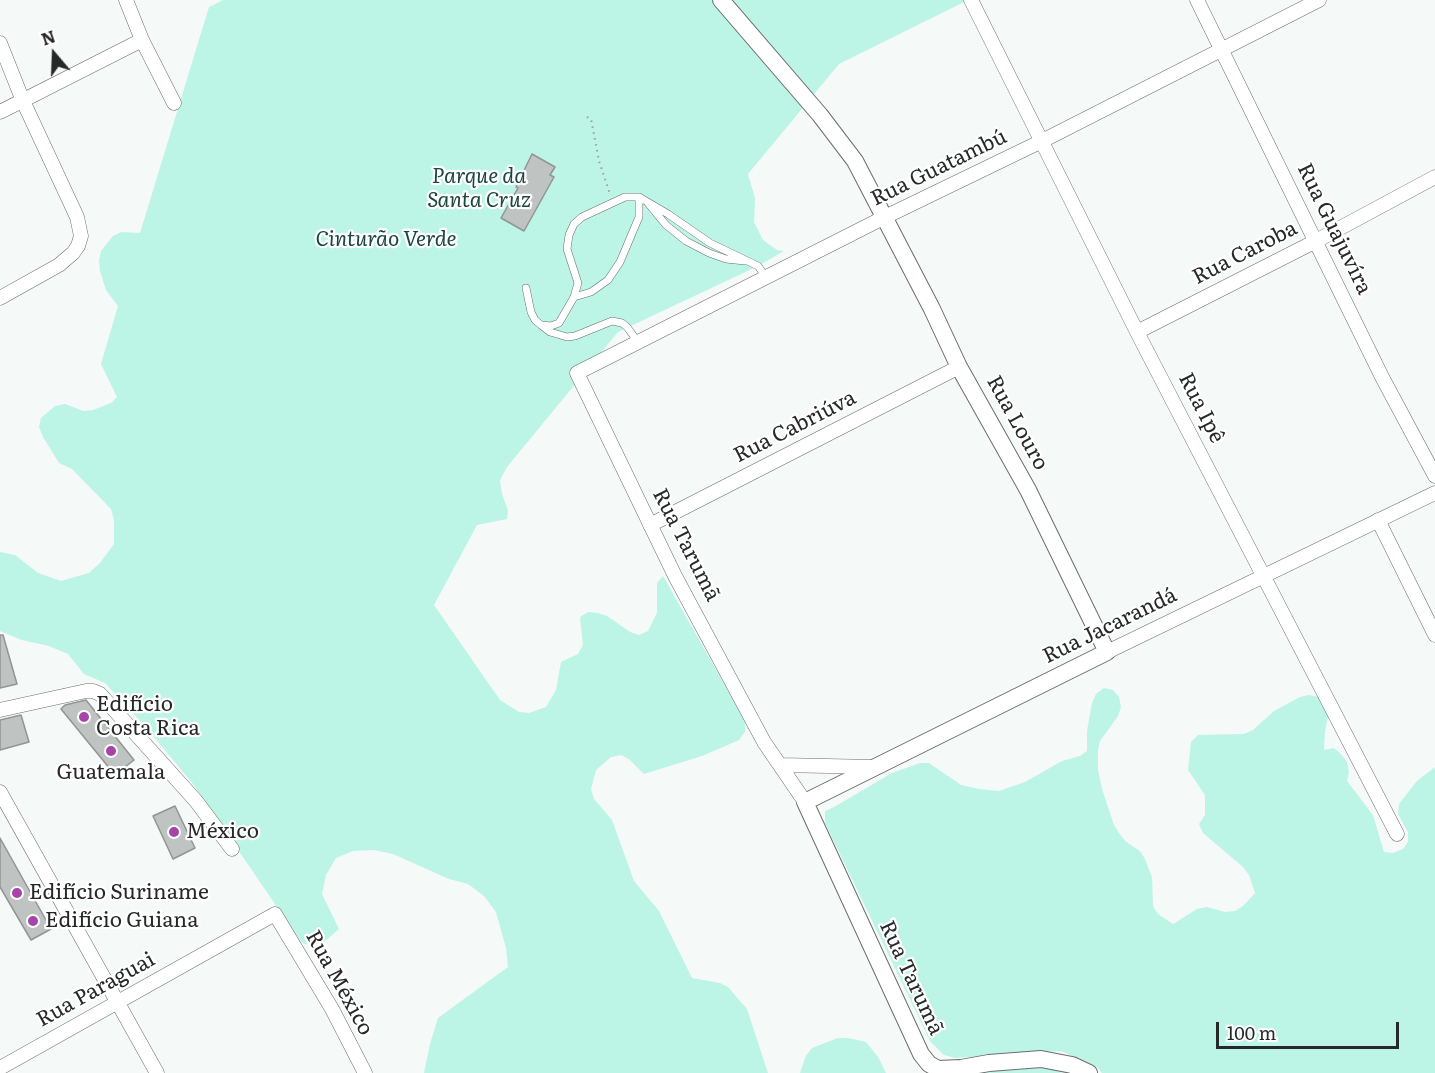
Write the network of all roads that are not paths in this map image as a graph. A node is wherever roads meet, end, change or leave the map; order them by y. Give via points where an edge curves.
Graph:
1 (126, 0) edge
2 (721, 0) edge
3 (971, 0) edge
4 (1197, 0) edge
5 (1319, 0) edge
6 (142, 40) junction
7 (0, 44) edge
8 (1222, 50) junction
9 (23, 101) junction
10 (174, 103) dead end
11 (0, 112) edge
12 (1042, 141) junction
13 (1435, 177) edge
14 (639, 197) junction
15 (647, 201) junction
16 (885, 217) junction
17 (1316, 241) junction
18 (748, 261) junction
19 (766, 277) junction
20 (526, 288) dead end
21 (574, 297) junction
22 (0, 298) edge
23 (541, 325) junction
24 (1137, 332) junction
25 (638, 342) junction
26 (959, 366) junction
27 (577, 373) joint
28 (1435, 476) edge
29 (1435, 493) edge
30 (1378, 520) junction
31 (650, 525) junction
32 (1264, 576) junction
33 (1435, 635) edge
34 (1107, 652) junction
35 (0, 710) edge
36 (780, 765) junction
37 (875, 767) junction
38 (0, 792) edge
39 (805, 802) junction
40 (1397, 834) dead end
41 (232, 849) dead end
42 (275, 914) joint
43 (117, 1003) junction
44 (0, 1068) edge
45 (157, 1073) edge
46 (364, 1073) edge
47 (1089, 1073) edge

1 - 6 street
2 - 16 street, Rua Louro via 838,137
3 - 12 street, Rua Ipê
4 - 8 street, Rua Guajuvíra
5 - 8 street, Rua Guatambú
6 - 9 street
6 - 10 street
7 - 9 street
8 - 12 street, Rua Guatambú
8 - 17 street, Rua Guajuvíra
9 - 11 street
9 - 22 street via 77,217 81,236 73,253 59,265
12 - 16 street, Rua Guatambú
12 - 24 street, Rua Ipê
13 - 17 street, Rua Caroba
14 - 15 lane
14 - 21 lane via 639,217 620,262 608,280
14 - 21 lane via 612,202 574,224 567,249 578,283
15 - 18 lane via 710,243
15 - 18 lane via 666,225 686,241 710,254
16 - 19 street, Rua Guatambú
16 - 26 street, Rua Louro
17 - 24 street, Rua Caroba
17 - 28 street, Rua Guajuvíra
18 - 19 lane
19 - 25 street, Rua Guatambú
20 - 23 lane via 531,312
21 - 23 lane via 559,323
23 - 25 lane via 567,337 612,321 627,327
24 - 32 street, Rua Ipê
25 - 27 street, Rua Guatambú
26 - 31 street, Rua Cabriúva
26 - 34 street, Rua Louro via 1028,490
27 - 31 street, Rua Tarumã
29 - 30 street, Rua Jacarandá
30 - 32 street, Rua Jacarandá
30 - 33 street
31 - 36 street, Rua Tarumã via 764,742
32 - 34 street, Rua Jacarandá
32 - 40 street, Rua Ipê
34 - 37 street, Rua Jacarandá
35 - 41 street via 86,691 100,694 196,801
36 - 37 street
36 - 39 street, Rua Tarumã
37 - 39 street, Rua Jacarandá
38 - 43 street
39 - 47 street, Rua Tarumã via 929,1064 938,1069 961,1068 1041,1059
42 - 43 street, Rua Paraguai
42 - 46 street, Rua México via 332,1009
43 - 44 street, Rua Paraguai
43 - 45 street

